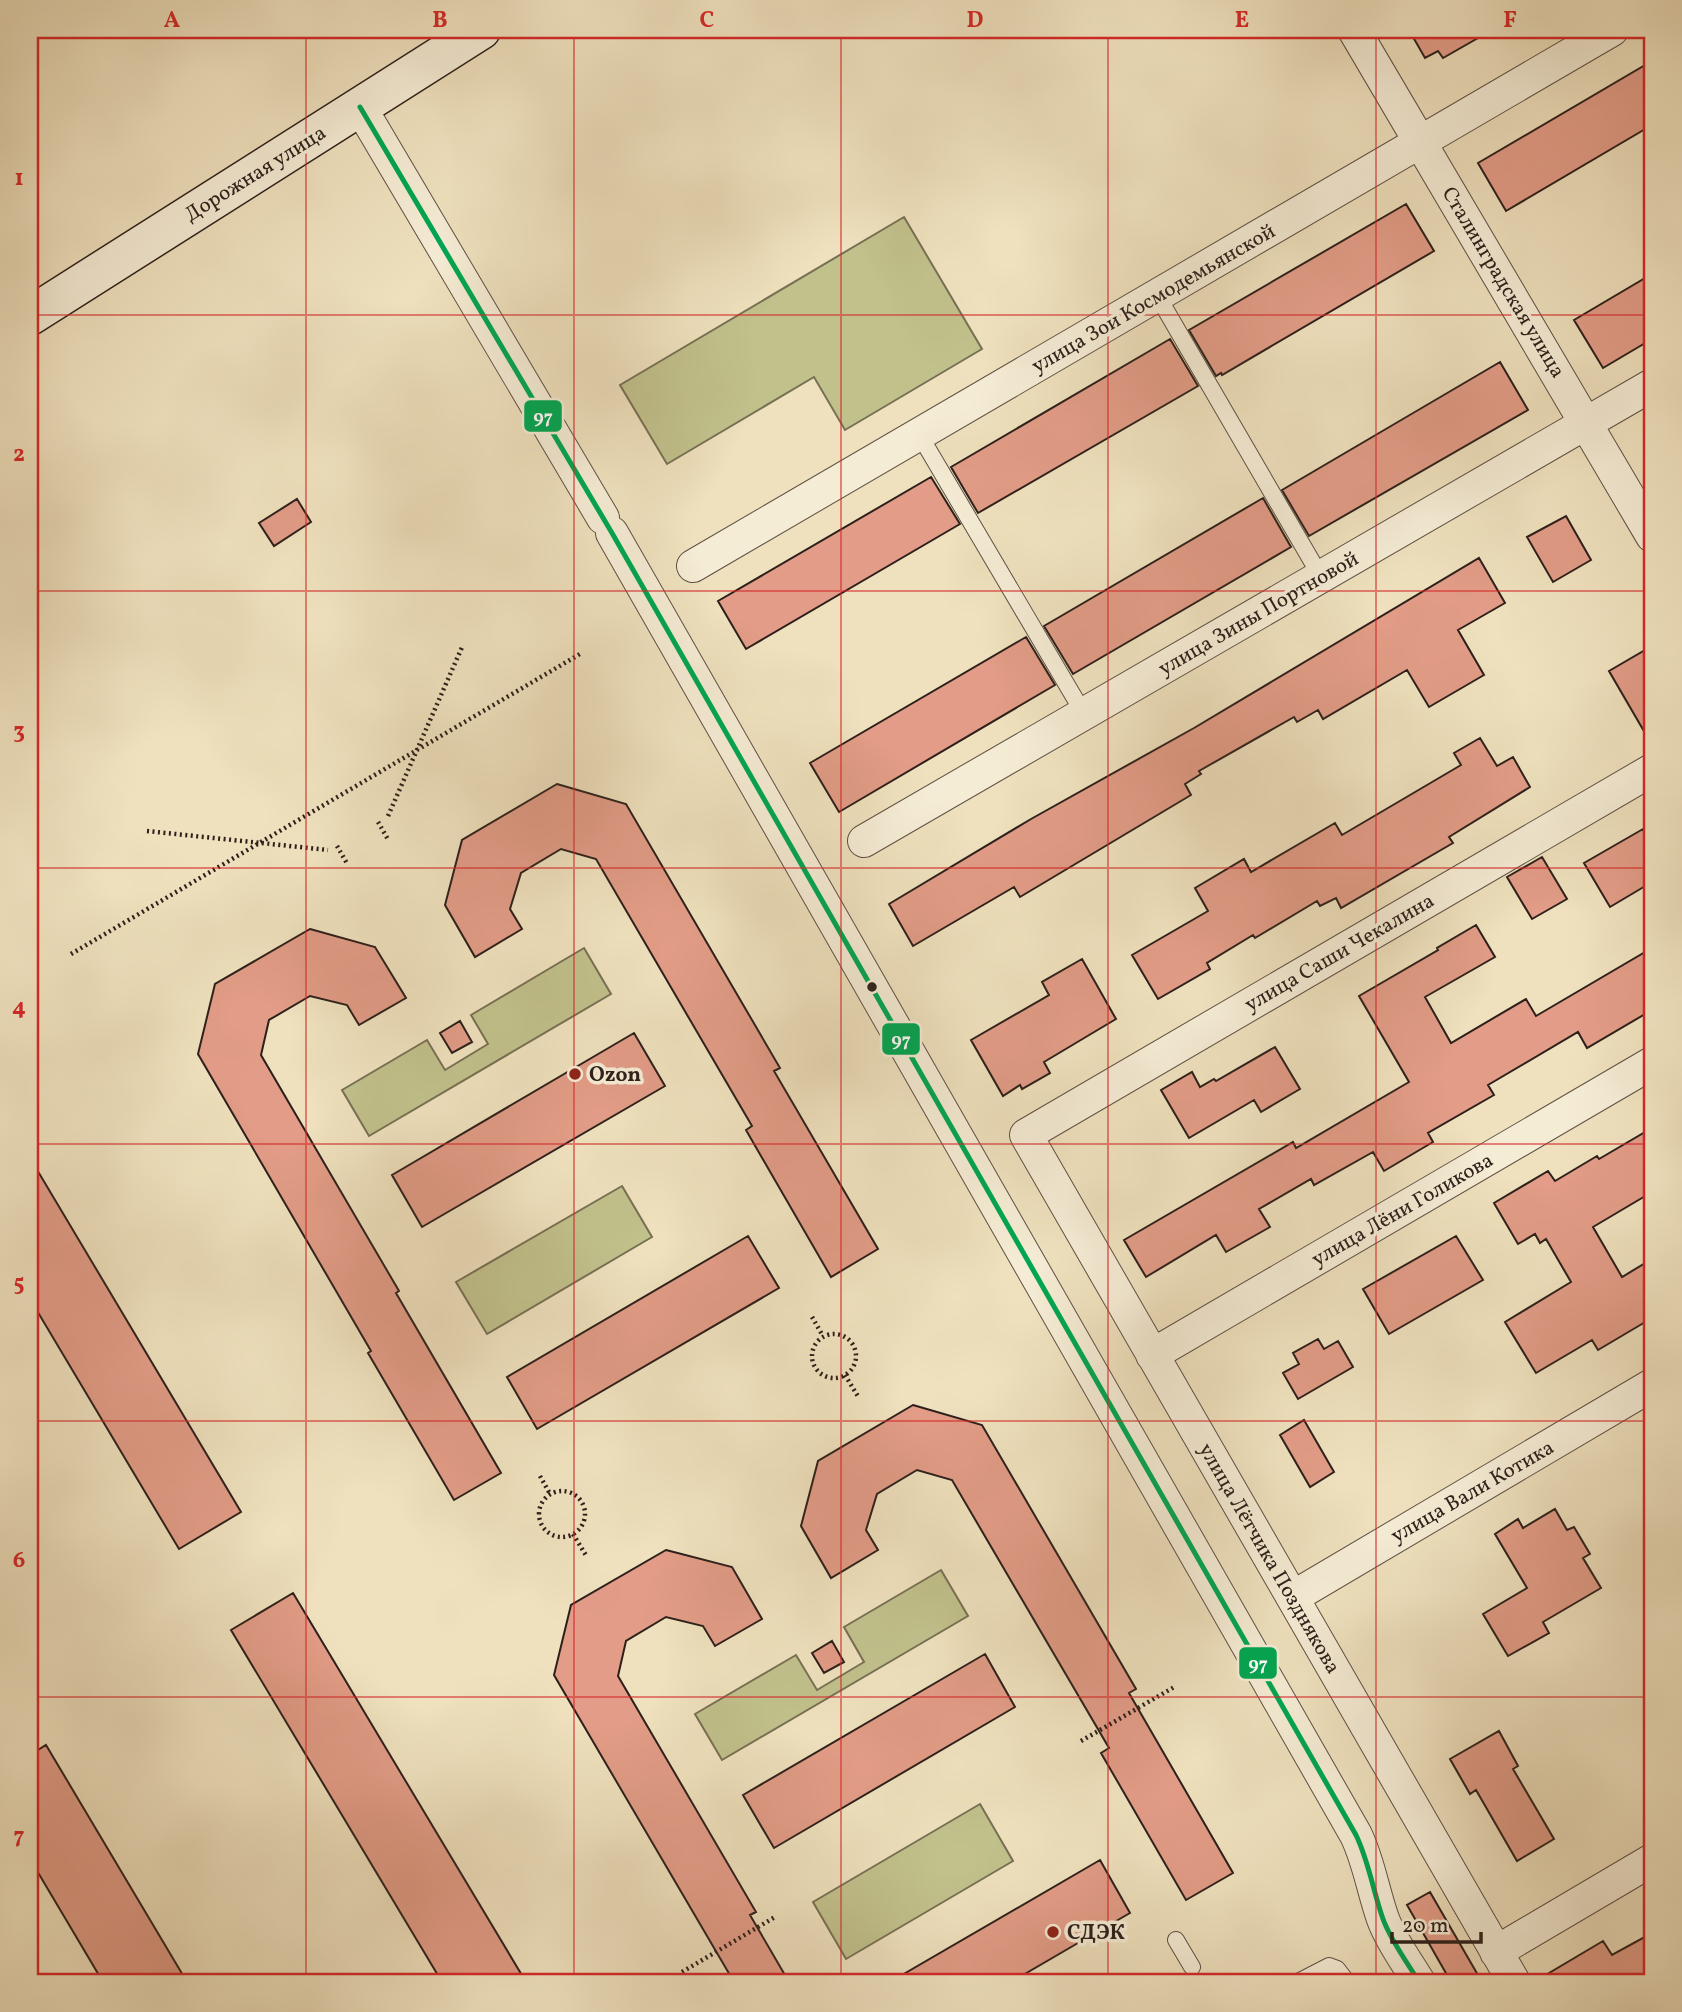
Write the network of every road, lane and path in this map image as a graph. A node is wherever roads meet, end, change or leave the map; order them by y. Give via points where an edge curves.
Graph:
1 (481, 30) edge
2 (1354, 30) edge
3 (1612, 30) edge
4 (360, 107) junction
5 (1421, 142) junction
6 (1157, 295) junction
7 (30, 316) edge
8 (1652, 385) edge
9 (1588, 423) junction
10 (919, 434) junction
11 (1652, 536) edge
12 (694, 566) dead end
13 (1321, 577) junction
14 (463, 645) dead end
15 (580, 654) dead end
16 (1084, 714) junction
17 (417, 751) junction
18 (1652, 770) edge
19 (388, 816) dead end
20 (378, 822) dead end
21 (148, 831) dead end
22 (389, 841) dead end
23 (864, 841) dead end
24 (259, 843) junction
25 (337, 846) dead end
26 (328, 850) dead end
27 (348, 865) dead end
28 (71, 954) dead end
29 (1652, 1063) edge
30 (1026, 1135) joint
31 (811, 1317) dead end
32 (823, 1336) junction
33 (1152, 1355) junction
34 (845, 1375) junction
35 (1652, 1385) edge
36 (859, 1398) dead end
37 (540, 1476) dead end
38 (550, 1494) junction
39 (573, 1534) junction
40 (587, 1557) dead end
41 (1293, 1597) junction
42 (1176, 1686) dead end
43 (1081, 1741) dead end
44 (1652, 1860) edge
45 (775, 1917) dead end
46 (1176, 1940) dead end
47 (1496, 1952) junction
48 (1192, 1967) dead end
49 (682, 1972) dead end
50 (1298, 1982) edge
51 (1347, 1982) edge
52 (1419, 1982) edge
53 (1514, 1982) edge

1 - 4 main road, Дорожная улица
2 - 5 street, Сталинградская улица
3 - 5 street, улица Зои Космодемьянской
4 - 7 main road, Дорожная улица
4 - 52 street via 607,526 1356,1835 1384,1923
5 - 6 street, улица Зои Космодемьянской
5 - 9 street, Сталинградская улица
6 - 10 street, улица Зои Космодемьянской
6 - 13 lane
8 - 9 street, улица Зины Портновой
9 - 11 street, Сталинградская улица
9 - 13 street, улица Зины Портновой
10 - 12 street, улица Зои Космодемьянской
10 - 16 lane
13 - 16 street, улица Зины Портновой
14 - 17 path
15 - 17 path
16 - 23 street, улица Зины Портновой
17 - 19 path
17 - 24 path
18 - 30 street, улица Саши Чекалина
20 - 22 path
21 - 24 path
24 - 26 path
24 - 28 path
25 - 27 path
29 - 33 street, улица Лёни Голикова
30 - 33 street, улица Лётчика Позднякова
31 - 32 path
32 - 34 path via 842,1335 855,1349 853,1368
32 - 34 path via 812,1353 813,1363 826,1376
33 - 41 street, улица Лётчика Позднякова
34 - 36 path
35 - 41 street, улица Вали Котика
37 - 38 path
38 - 39 path via 539,1510 545,1530 564,1537
38 - 39 path via 570,1492 578,1498 584,1517
39 - 40 path
41 - 47 street, улица Лётчика Позднякова
42 - 43 path
44 - 47 street
45 - 49 path
46 - 48 lane
47 - 53 street, улица Лётчика Позднякова
50 - 51 lane via 1329,1966

